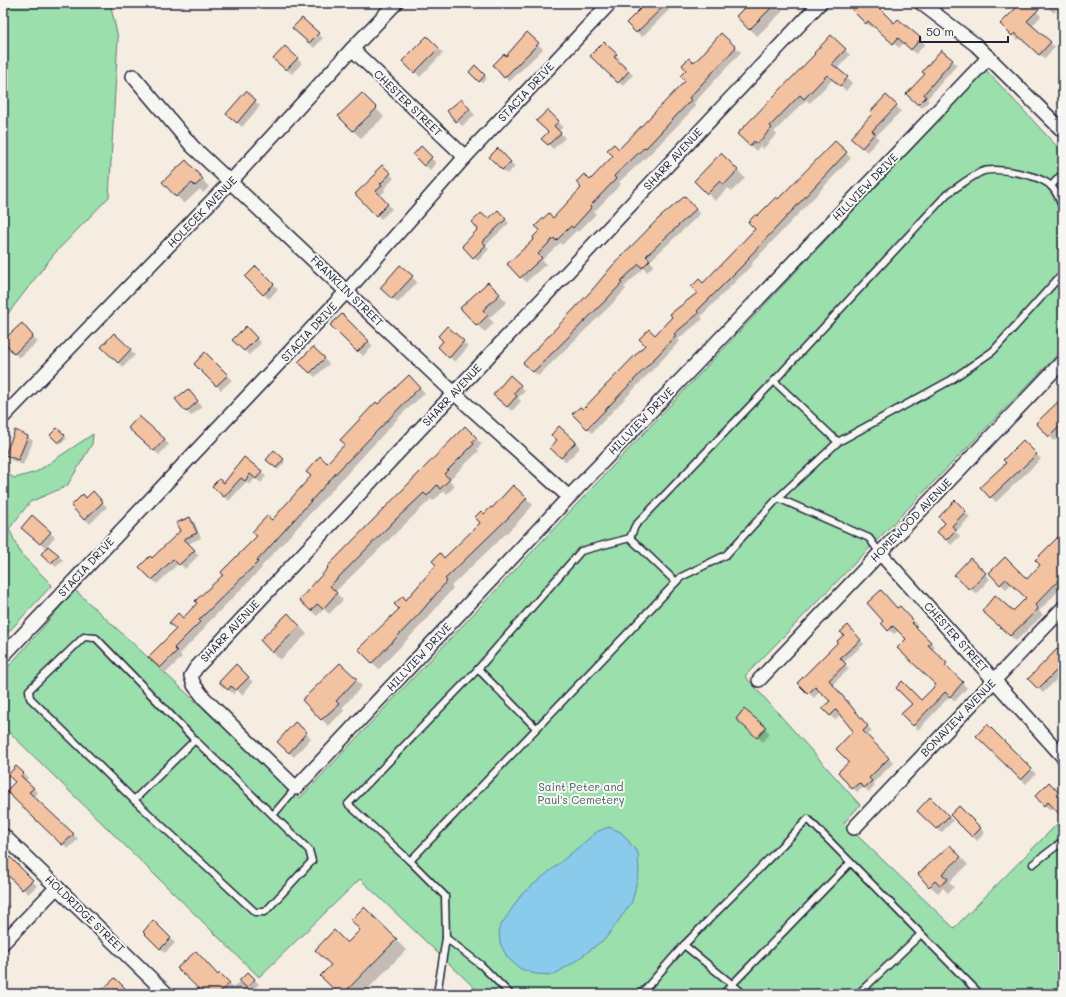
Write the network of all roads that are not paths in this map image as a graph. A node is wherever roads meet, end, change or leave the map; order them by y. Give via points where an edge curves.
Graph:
1 (396, 3) edge
2 (610, 3) edge
3 (820, 3) edge
4 (921, 3) edge
5 (352, 49) junction
6 (989, 57) junction
7 (133, 76) dead end
8 (1063, 131) edge
9 (465, 157) junction
10 (1063, 174) edge
11 (232, 182) junction
12 (1051, 186) junction
13 (1063, 211) edge
14 (1063, 273) edge
15 (347, 291) junction
16 (1063, 360) edge
17 (774, 381) junction
18 (454, 393) junction
19 (3, 417) edge
20 (838, 442) junction
21 (569, 497) junction
22 (778, 498) junction
23 (630, 538) junction
24 (880, 553) junction
25 (676, 582) junction
26 (1063, 608) edge
27 (3, 656) edge
28 (478, 669) junction
29 (759, 680) dead end
30 (995, 680) junction
31 (536, 728) junction
32 (195, 740) junction
33 (1063, 757) edge
34 (296, 788) junction
35 (134, 800) junction
36 (272, 815) junction
37 (854, 828) dead end
38 (3, 835) edge
39 (1063, 841) edge
40 (410, 862) junction
41 (850, 863) junction
42 (1033, 864) dead end
43 (56, 887) junction
44 (920, 934) junction
45 (446, 938) junction
46 (3, 943) edge
47 (684, 945) junction
48 (733, 984) junction
49 (167, 994) edge
50 (437, 994) edge
51 (510, 994) edge
52 (641, 994) edge
53 (723, 994) edge
54 (744, 994) edge
55 (858, 994) edge
56 (980, 994) edge

1 - 5 street, HOLECEK AVENUE
2 - 9 street, STACIA DRIVE
3 - 18 street, SHARR AVENUE
4 - 6 street
5 - 9 street, CHESTER STREET
5 - 11 street, HOLECEK AVENUE
6 - 8 street
6 - 21 street, HILLVIEW DRIVE
7 - 11 street, FRANKLIN STREET via 192,146
9 - 15 street, STACIA DRIVE
10 - 12 lane
11 - 15 street, FRANKLIN STREET
11 - 19 street, HOLECEK AVENUE
12 - 13 lane
12 - 17 lane via 1034,177 1009,171 982,172 947,194
14 - 20 lane via 992,351 951,380
15 - 18 street, FRANKLIN STREET
15 - 27 street, STACIA DRIVE
16 - 24 street, HOMEWOOD AVENUE
17 - 20 lane
17 - 23 lane via 635,526
18 - 21 street, FRANKLIN STREET
18 - 34 street, SHARR AVENUE via 191,676 194,686 204,698
20 - 22 lane
21 - 34 street, HILLVIEW DRIVE
22 - 24 lane via 869,538
22 - 25 lane via 726,555 680,577
23 - 25 lane
23 - 28 lane via 581,551
24 - 29 street, HOMEWOOD AVENUE
24 - 30 street, CHESTER STREET
25 - 31 lane
26 - 30 street, BONAVIEW AVENUE
28 - 31 lane
28 - 40 lane via 348,804
30 - 33 street, CHESTER STREET
30 - 37 street, BONAVIEW AVENUE
31 - 40 lane
32 - 35 lane
32 - 35 lane via 96,638 84,637 29,690 30,698
32 - 36 lane
34 - 36 lane
35 - 36 lane via 255,912 265,912 312,861 309,850
38 - 43 street, HOLDRIDGE STREET
39 - 42 lane
40 - 45 lane via 444,896
41 - 44 lane
41 - 47 lane via 808,819
41 - 48 lane
43 - 46 street
43 - 49 street, HOLDRIDGE STREET
44 - 55 lane
44 - 56 lane
45 - 50 lane
45 - 51 lane via 480,965
47 - 48 lane
47 - 52 lane
48 - 53 lane
48 - 54 lane

